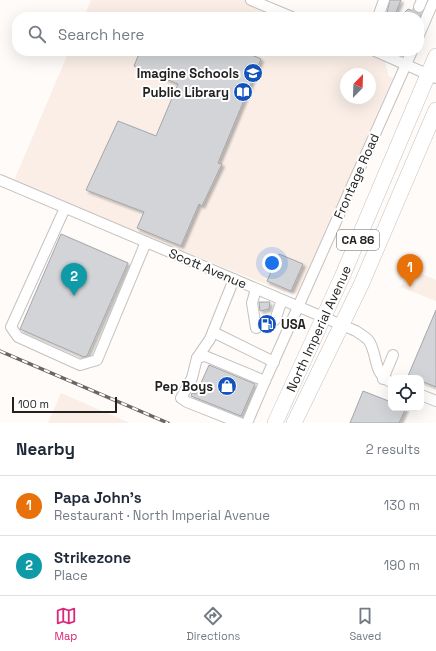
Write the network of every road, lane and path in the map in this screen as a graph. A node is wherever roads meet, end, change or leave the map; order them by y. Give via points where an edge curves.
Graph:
1 (251, 0) edge
2 (384, 0) edge
3 (434, 0) edge
4 (280, 12) edge
5 (380, 12) edge
6 (424, 23) edge
7 (386, 56) edge
8 (410, 56) edge
9 (436, 56) edge
10 (406, 65) junction
11 (432, 77) edge
12 (436, 110) edge
13 (0, 180) edge
14 (65, 208) junction
15 (146, 242) junction
16 (234, 279) junction
17 (256, 289) junction
18 (282, 300) junction
19 (300, 307) junction
20 (324, 317) junction
21 (275, 320) junction
22 (291, 325) junction
23 (341, 325) junction
24 (213, 332) junction
25 (393, 355) dead end
26 (197, 358) junction
27 (274, 362) junction
28 (266, 378) junction
29 (387, 381) edge
30 (424, 396) edge
31 (436, 401) edge
32 (240, 423) edge
33 (247, 423) edge
34 (275, 423) edge
35 (294, 423) edge

1 - 4 street
2 - 5 street
3 - 6 street
7 - 10 street
8 - 10 street, Frontage Road
9 - 11 highway, North Imperial Avenue / CA 86
10 - 11 street
10 - 19 street, Frontage Road
11 - 20 highway, North Imperial Avenue / CA 86
12 - 23 highway, North Imperial Avenue / CA 86
13 - 14 street, Scott Avenue
14 - 15 street, Scott Avenue
14 - 15 street via 12,327 18,337 80,365 97,360
15 - 16 street, Scott Avenue
16 - 17 street, Scott Avenue
16 - 24 street
17 - 18 street, Scott Avenue
17 - 21 street via 252,303 256,328
18 - 19 street, Scott Avenue
18 - 21 street
19 - 20 street, Scott Avenue
19 - 22 street, Frontage Road
20 - 23 street, Scott Avenue
20 - 34 highway, North Imperial Avenue / CA 86
21 - 22 street
22 - 27 street, Frontage Road
23 - 29 street, Scott Avenue via 356,331 368,340 377,368
23 - 35 highway, North Imperial Avenue / CA 86
24 - 26 street
24 - 27 street
25 - 29 street
26 - 28 street via 206,356
26 - 32 street via 192,378 181,398
27 - 28 street, Frontage Road
28 - 33 street, Frontage Road
30 - 31 street

